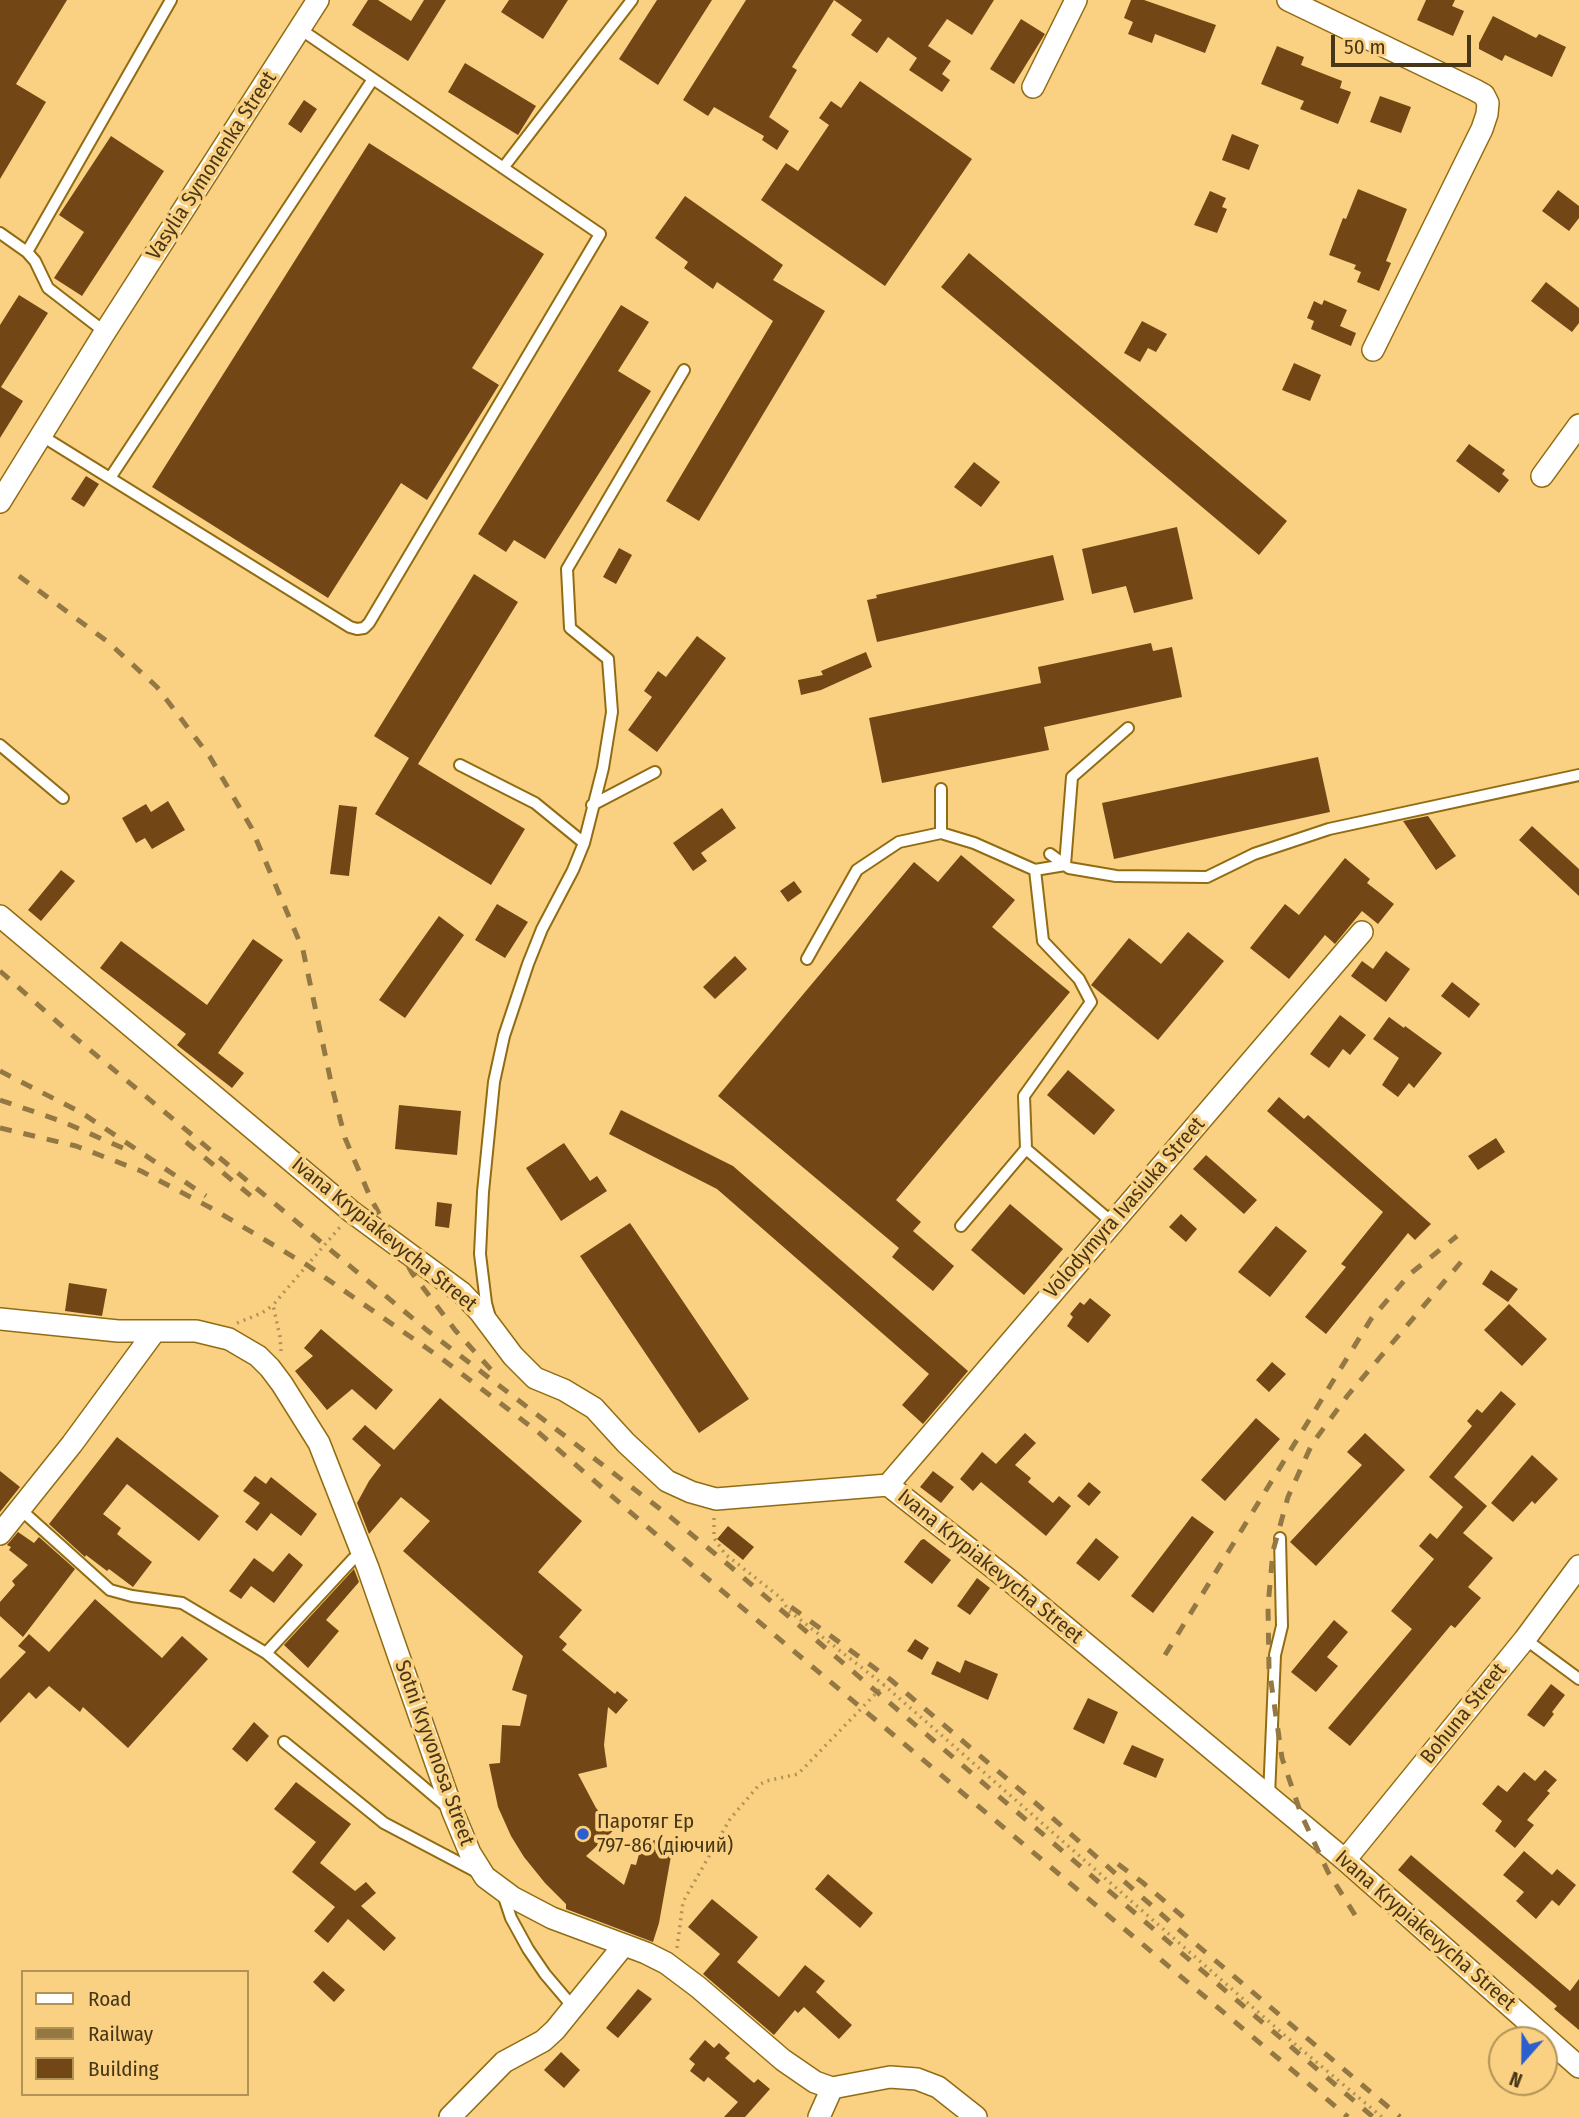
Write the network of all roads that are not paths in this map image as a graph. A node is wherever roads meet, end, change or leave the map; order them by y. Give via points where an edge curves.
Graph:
1 (171, 0) edge
2 (318, 0) edge
3 (632, 0) edge
4 (1076, 0) edge
5 (1288, 0) edge
6 (300, 29) junction
7 (373, 79) junction
8 (1033, 87) dead end
9 (503, 168) junction
10 (0, 233) edge
11 (27, 252) junction
12 (105, 332) junction
13 (1373, 351) dead end
14 (684, 370) dead end
15 (1579, 425) edge
16 (42, 436) junction
17 (1542, 476) dead end
18 (110, 478) junction
19 (0, 502) edge
20 (1128, 728) dead end
21 (0, 745) edge
22 (460, 765) dead end
23 (655, 772) dead end
24 (1579, 775) edge
25 (941, 789) dead end
26 (63, 798) dead end
27 (592, 805) junction
28 (941, 832) junction
29 (584, 844) junction
30 (1050, 854) dead end
31 (1064, 865) junction
32 (1035, 870) junction
33 (0, 916) edge
34 (1362, 932) dead end
35 (807, 958) dead end
36 (1026, 1149) junction
37 (1113, 1223) junction
38 (961, 1226) dead end
39 (0, 1319) edge
40 (155, 1331) junction
41 (495, 1331) junction
42 (888, 1485) junction
43 (20, 1510) junction
44 (0, 1534) edge
45 (1280, 1538) dead end
46 (362, 1552) junction
47 (1579, 1566) edge
48 (1525, 1639) junction
49 (266, 1653) junction
50 (1579, 1679) edge
51 (284, 1742) dead end
52 (1269, 1799) junction
53 (453, 1812) junction
54 (1345, 1860) junction
55 (485, 1877) junction
56 (502, 1891) junction
57 (624, 1945) junction
58 (573, 2007) junction
59 (1579, 2067) edge
60 (832, 2088) junction
61 (450, 2117) edge
62 (819, 2117) edge
63 (976, 2117) edge

1 - 11 lane
2 - 6 street, Vasylia Symonenka Street
3 - 9 lane
4 - 8 street
5 - 13 street via 1475,90 1488,103 1482,130
6 - 7 lane
6 - 12 street, Vasylia Symonenka Street
7 - 9 lane
7 - 18 lane
9 - 18 lane via 600,234 363,628 350,627
10 - 11 lane
11 - 12 lane via 48,288
12 - 16 street, Vasylia Symonenka Street
14 - 27 lane via 566,569 570,628 608,659 612,712
15 - 17 street
16 - 18 lane
16 - 19 street, Vasylia Symonenka Street
20 - 31 lane via 1072,777
21 - 26 lane
22 - 29 lane via 535,803
23 - 27 lane
24 - 31 lane via 1329,829 1254,854 1207,877 1116,876
25 - 28 lane
27 - 29 lane
28 - 32 lane
28 - 35 lane via 899,842 858,870
29 - 41 lane via 528,964 494,1083 480,1254
30 - 31 lane
31 - 32 lane
32 - 36 lane via 1043,941 1079,979 1090,1002 1024,1096
33 - 41 street, Ivana Krypiakevycha Street via 352,1212 462,1293
34 - 37 street, Volodymyra Ivasiuka Street
36 - 37 lane
36 - 38 lane
37 - 42 street, Volodymyra Ivasiuka Street
39 - 40 street, Sotni Kryvonosa Street
40 - 43 street
40 - 46 street, Sotni Kryvonosa Street via 197,1331 229,1339 258,1356 282,1384 319,1443
41 - 42 street, Ivana Krypiakevycha Street via 535,1378 594,1408 667,1481 691,1492 716,1499
42 - 52 street, Ivana Krypiakevycha Street via 1009,1580
43 - 44 street
43 - 49 lane via 110,1590 182,1603
45 - 52 lane via 1282,1626 1275,1655
46 - 49 lane
46 - 53 street, Sotni Kryvonosa Street
47 - 48 street, Bohuna Street
48 - 50 lane
48 - 54 street, Bohuna Street
49 - 53 lane
51 - 55 lane via 384,1823
52 - 54 street, Ivana Krypiakevycha Street
53 - 55 street, Sotni Kryvonosa Street
54 - 59 street, Ivana Krypiakevycha Street
55 - 56 street, Sotni Kryvonosa Street
56 - 57 street, Sotni Kryvonosa Street via 552,1917
56 - 58 lane via 528,1949
57 - 58 street
57 - 60 street, Sotni Kryvonosa Street via 680,1973 783,2060
58 - 61 street via 555,2030 504,2062
60 - 62 street
60 - 63 street via 890,2077 917,2079 938,2087

